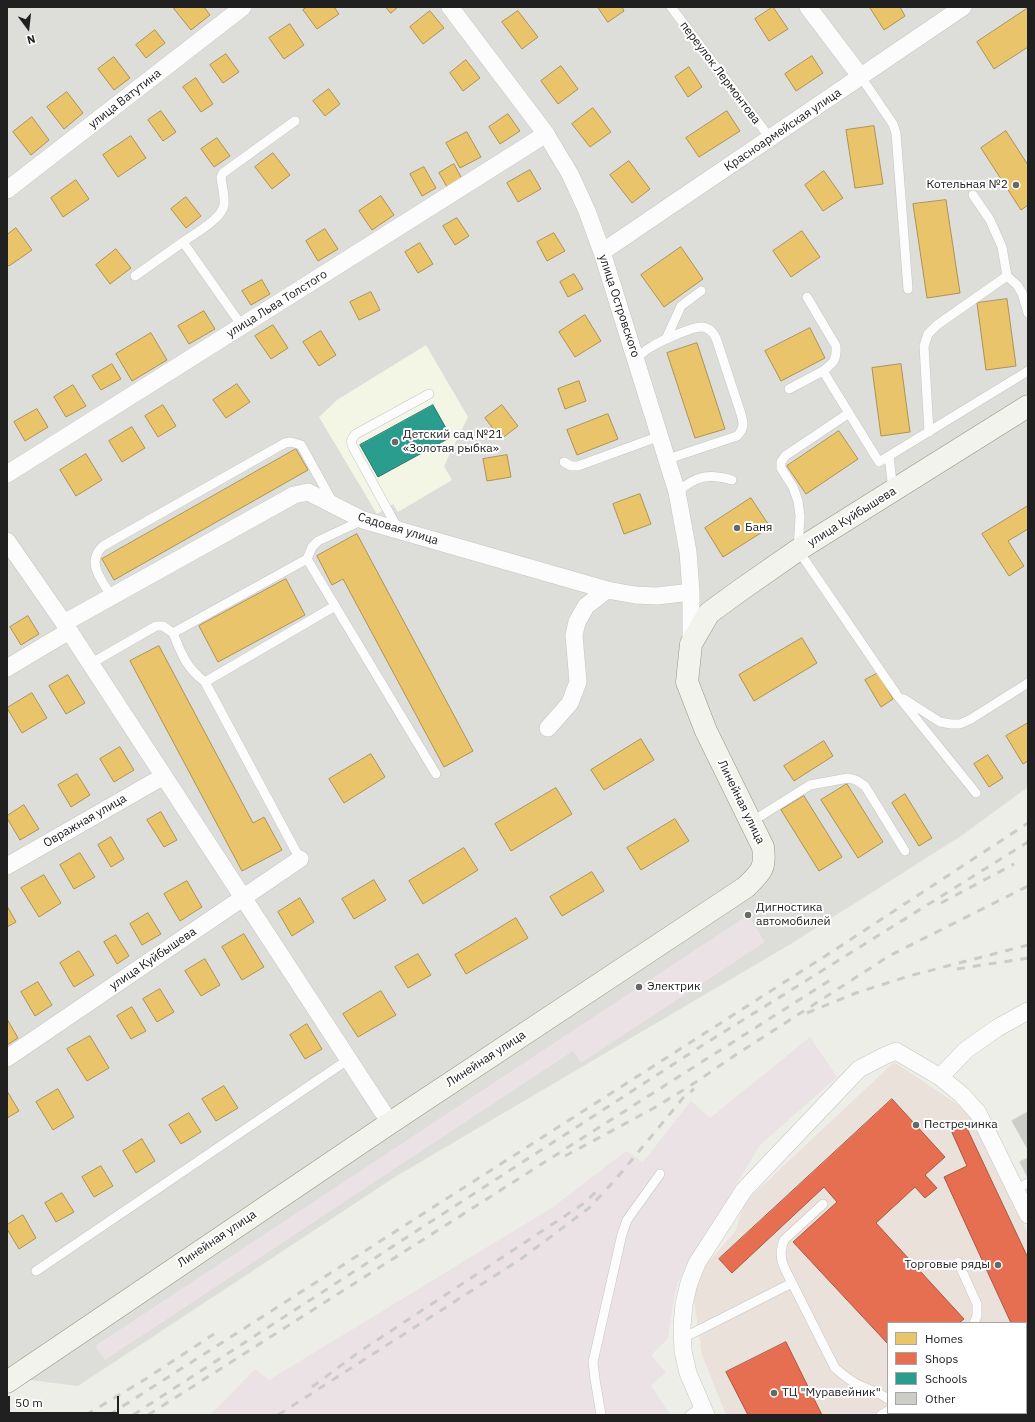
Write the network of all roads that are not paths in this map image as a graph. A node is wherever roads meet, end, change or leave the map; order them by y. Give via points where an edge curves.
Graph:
1 (243, 7) edge
2 (450, 7) edge
3 (671, 7) edge
4 (808, 7) edge
5 (963, 7) edge
6 (861, 77) junction
7 (295, 121) dead end
8 (546, 134) junction
9 (770, 138) junction
10 (7, 190) edge
11 (973, 196) dead end
12 (183, 242) junction
13 (602, 252) junction
14 (135, 276) dead end
15 (1007, 276) junction
16 (908, 289) dead end
17 (701, 290) dead end
18 (807, 297) dead end
19 (1028, 313) edge
20 (242, 326) junction
21 (666, 339) junction
22 (636, 359) junction
23 (823, 371) junction
24 (1028, 371) edge
25 (789, 389) dead end
26 (428, 394) dead end
27 (1028, 406) edge
28 (849, 413) junction
29 (929, 432) junction
30 (660, 436) junction
31 (889, 456) junction
32 (668, 458) junction
33 (564, 462) dead end
34 (7, 474) edge
35 (732, 480) dead end
36 (893, 491) junction
37 (677, 492) junction
38 (334, 506) junction
39 (363, 520) junction
40 (399, 530) junction
41 (7, 540) edge
42 (798, 550) junction
43 (308, 559) junction
44 (606, 590) junction
45 (691, 592) junction
46 (112, 597) junction
47 (335, 606) junction
48 (67, 627) junction
49 (173, 633) junction
50 (691, 644) junction
51 (90, 664) junction
52 (7, 668) edge
53 (205, 682) junction
54 (1028, 683) edge
55 (897, 695) junction
56 (548, 728) dead end
57 (436, 774) dead end
58 (164, 776) junction
59 (976, 793) dead end
60 (751, 822) junction
61 (905, 850) dead end
62 (300, 859) joint
63 (7, 866) edge
64 (243, 897) junction
65 (1028, 1011) edge
66 (7, 1058) edge
67 (349, 1059) junction
68 (940, 1078) junction
69 (390, 1123) junction
70 (660, 1174) dead end
71 (1022, 1186) edge
72 (823, 1204) dead end
73 (1028, 1214) edge
74 (958, 1262) dead end
75 (36, 1271) dead end
76 (792, 1283) junction
77 (974, 1322) edge
78 (683, 1338) junction
79 (7, 1382) edge
80 (887, 1398) edge
81 (699, 1412) edge
82 (601, 1415) edge

1 - 10 street, улица Ватутина
2 - 8 street, улица Островского
3 - 9 lane, переулок Лермонтова
4 - 6 street
5 - 6 street, Красноармейская улица
6 - 9 street, Красноармейская улица
6 - 16 lane via 886,112 896,133
7 - 12 lane via 223,173 221,177 224,206 221,213
8 - 13 street, улица Островского via 570,174
8 - 20 street, улица Льва Толстого
9 - 13 street, Красноармейская улица
11 - 15 lane via 990,220 1002,247
12 - 14 lane
12 - 20 lane
13 - 22 street, улица Островского
15 - 19 lane via 1022,293
15 - 29 lane via 928,334 924,346
17 - 21 lane via 682,306
18 - 23 lane via 836,346 837,355 834,362
20 - 34 street, улица Льва Толстого
21 - 22 lane via 650,347
21 - 32 lane via 694,328 707,328 712,332 744,424 736,436
22 - 30 street, улица Островского
23 - 25 lane
23 - 28 lane
24 - 29 lane
26 - 40 lane via 352,438 351,444
27 - 36 street, улица Куйбышева
28 - 31 lane via 879,462
28 - 42 lane via 785,456 781,462 781,468 798,500
29 - 31 lane
30 - 32 street, улица Островского
30 - 33 lane via 578,466
31 - 36 lane
32 - 37 street, улица Островского
35 - 37 lane via 718,476 703,477 689,482
36 - 42 street, улица Куйбышева
37 - 45 street, улица Островского via 688,552
38 - 39 street, Садовая улица
38 - 46 street, Садовая улица via 308,492 294,495
38 - 46 lane via 300,446 291,442 285,443 97,551 95,568
39 - 40 street, Садовая улица
39 - 43 lane via 318,541 312,547
40 - 44 street, Садовая улица
41 - 48 street
42 - 50 street, улица Куйбышева via 709,613
42 - 55 lane
43 - 47 lane
43 - 49 lane
44 - 45 street, Садовая улица via 635,596
44 - 56 street via 586,606 576,622 574,635 578,682 570,703
45 - 50 street, улица Островского
46 - 48 street, Садовая улица
47 - 53 lane
47 - 57 lane
48 - 51 street
48 - 52 street, Садовая улица
49 - 51 lane via 163,626 156,626
49 - 53 lane via 184,661
50 - 60 street, Линейная улица via 687,682 706,731
51 - 58 street
53 - 62 lane
54 - 55 lane via 960,724 940,722
55 - 59 lane
58 - 63 street, Овражная улица
58 - 64 street
60 - 61 lane via 810,785 848,778 865,786
60 - 69 street, Линейная улица via 763,847 765,860 761,871 746,887
62 - 64 street, улица Куйбышева
64 - 66 street, улица Куйбышева
64 - 67 street
65 - 68 street via 997,1028 966,1050
67 - 69 street
67 - 75 lane
68 - 71 street via 962,1095 978,1113
68 - 78 street via 896,1051 859,1069 744,1190 697,1263 684,1304
69 - 79 street, Линейная улица
70 - 82 lane via 627,1220 622,1234 593,1362
71 - 73 street
72 - 76 lane via 784,1240 781,1248 782,1264
74 - 77 lane via 977,1304
76 - 78 lane
76 - 80 lane via 835,1368 858,1385
78 - 81 street via 683,1351

